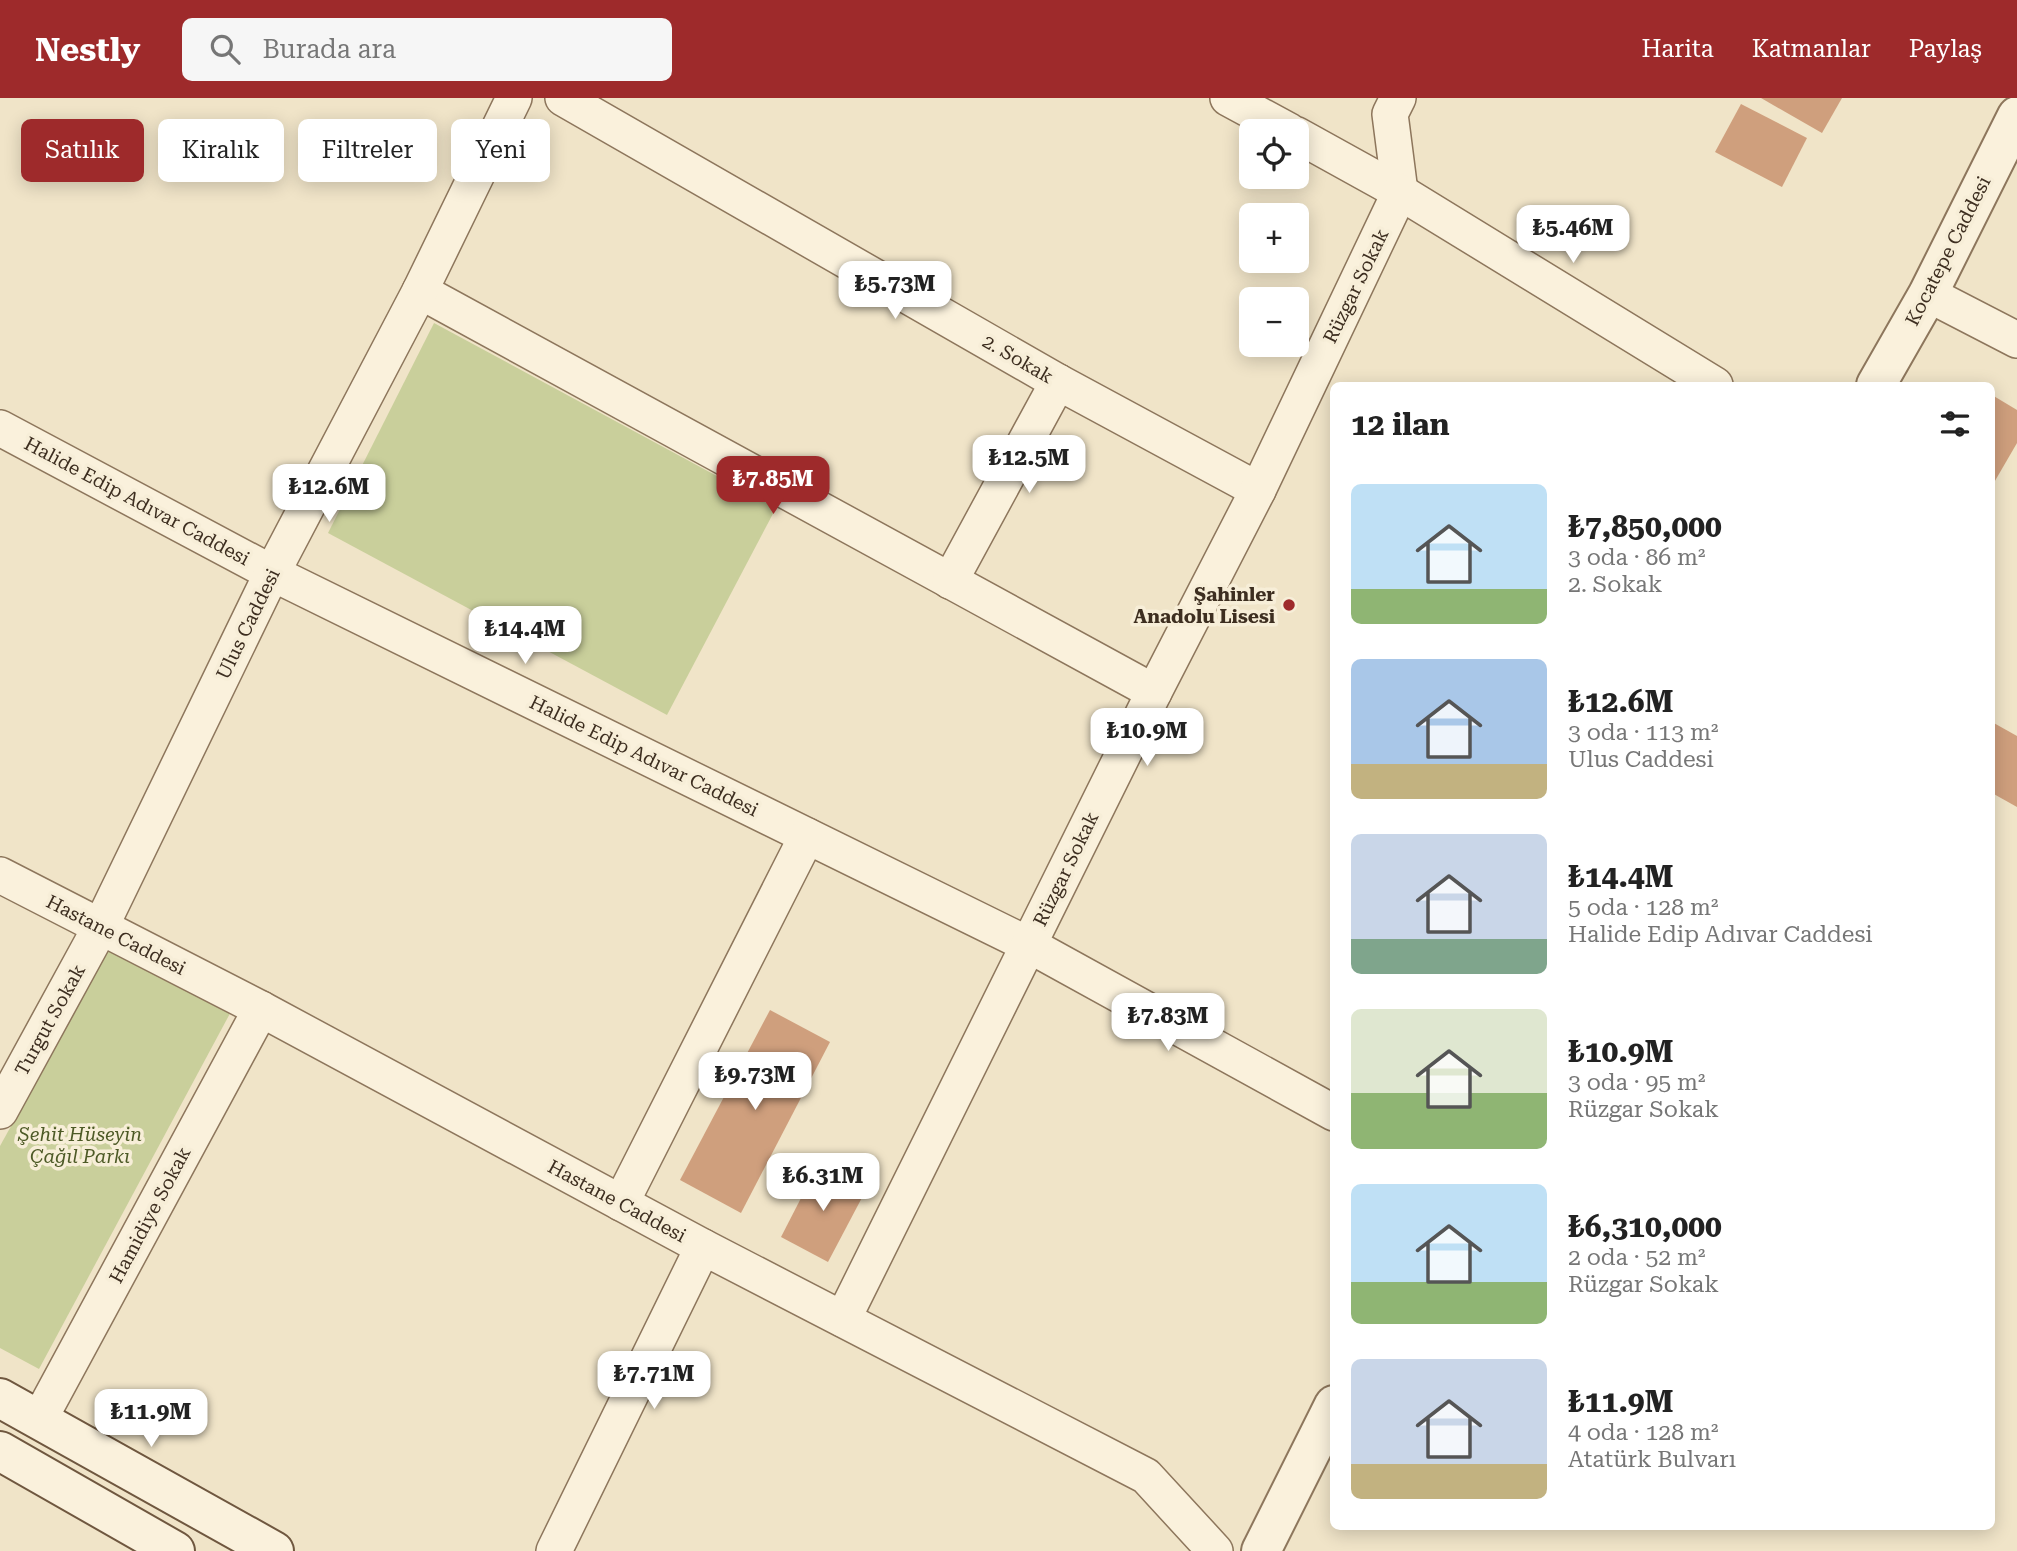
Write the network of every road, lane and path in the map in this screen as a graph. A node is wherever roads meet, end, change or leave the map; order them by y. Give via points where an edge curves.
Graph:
1 (513, 98) edge
2 (563, 98) edge
3 (1228, 98) edge
4 (1398, 98) edge
5 (2017, 116) edge
6 (1267, 119) edge
7 (1309, 142) edge
8 (1401, 192) junction
9 (420, 291) junction
10 (1928, 294) junction
11 (2017, 340) edge
12 (1058, 382) junction
13 (1710, 382) edge
14 (1878, 382) edge
15 (0, 428) edge
16 (1258, 490) junction
17 (272, 573) junction
18 (950, 581) junction
19 (1154, 692) junction
20 (807, 836) junction
21 (0, 875) edge
22 (100, 928) junction
23 (1029, 945) junction
24 (261, 1009) junction
25 (0, 1111) edge
26 (1330, 1111) edge
27 (621, 1203) junction
28 (703, 1247) junction
29 (843, 1319) junction
30 (0, 1398) edge
31 (1330, 1413) edge
32 (39, 1420) junction
33 (0, 1451) edge
34 (174, 1551) edge
35 (274, 1551) edge
36 (554, 1551) edge
37 (1215, 1551) edge
38 (1261, 1551) edge

1 - 9 street, Ulus Caddesi
2 - 12 street, 2. Sokak
3 - 6 street
4 - 8 street via 1390,114
5 - 10 main road, Kocatepe Caddesi
7 - 8 street
8 - 13 street
8 - 16 street, Rüzgar Sokak
9 - 17 street, Ulus Caddesi
9 - 18 street
10 - 11 street
10 - 14 main road, Kocatepe Caddesi
12 - 16 street, 2. Sokak
12 - 18 street
15 - 17 street, Halide Edip Adıvar Caddesi
16 - 19 street, Rüzgar Sokak
17 - 20 street, Halide Edip Adıvar Caddesi
17 - 22 street, Ulus Caddesi
18 - 19 street
19 - 23 street, Rüzgar Sokak
20 - 23 street, Halide Edip Adıvar Caddesi
20 - 27 street
21 - 22 street, Hastane Caddesi
22 - 24 street, Hastane Caddesi
22 - 25 street, Turgut Sokak
23 - 26 street, Halide Edip Adıvar Caddesi
23 - 29 street, Rüzgar Sokak
24 - 27 street, Hastane Caddesi
24 - 32 street, Hamidiye Sokak
27 - 28 street, Hastane Caddesi
28 - 29 street, Hastane Caddesi
28 - 36 street
29 - 37 street, Hastane Caddesi via 1146,1476
30 - 32 main road
31 - 38 main road
32 - 35 main road
33 - 34 main road

